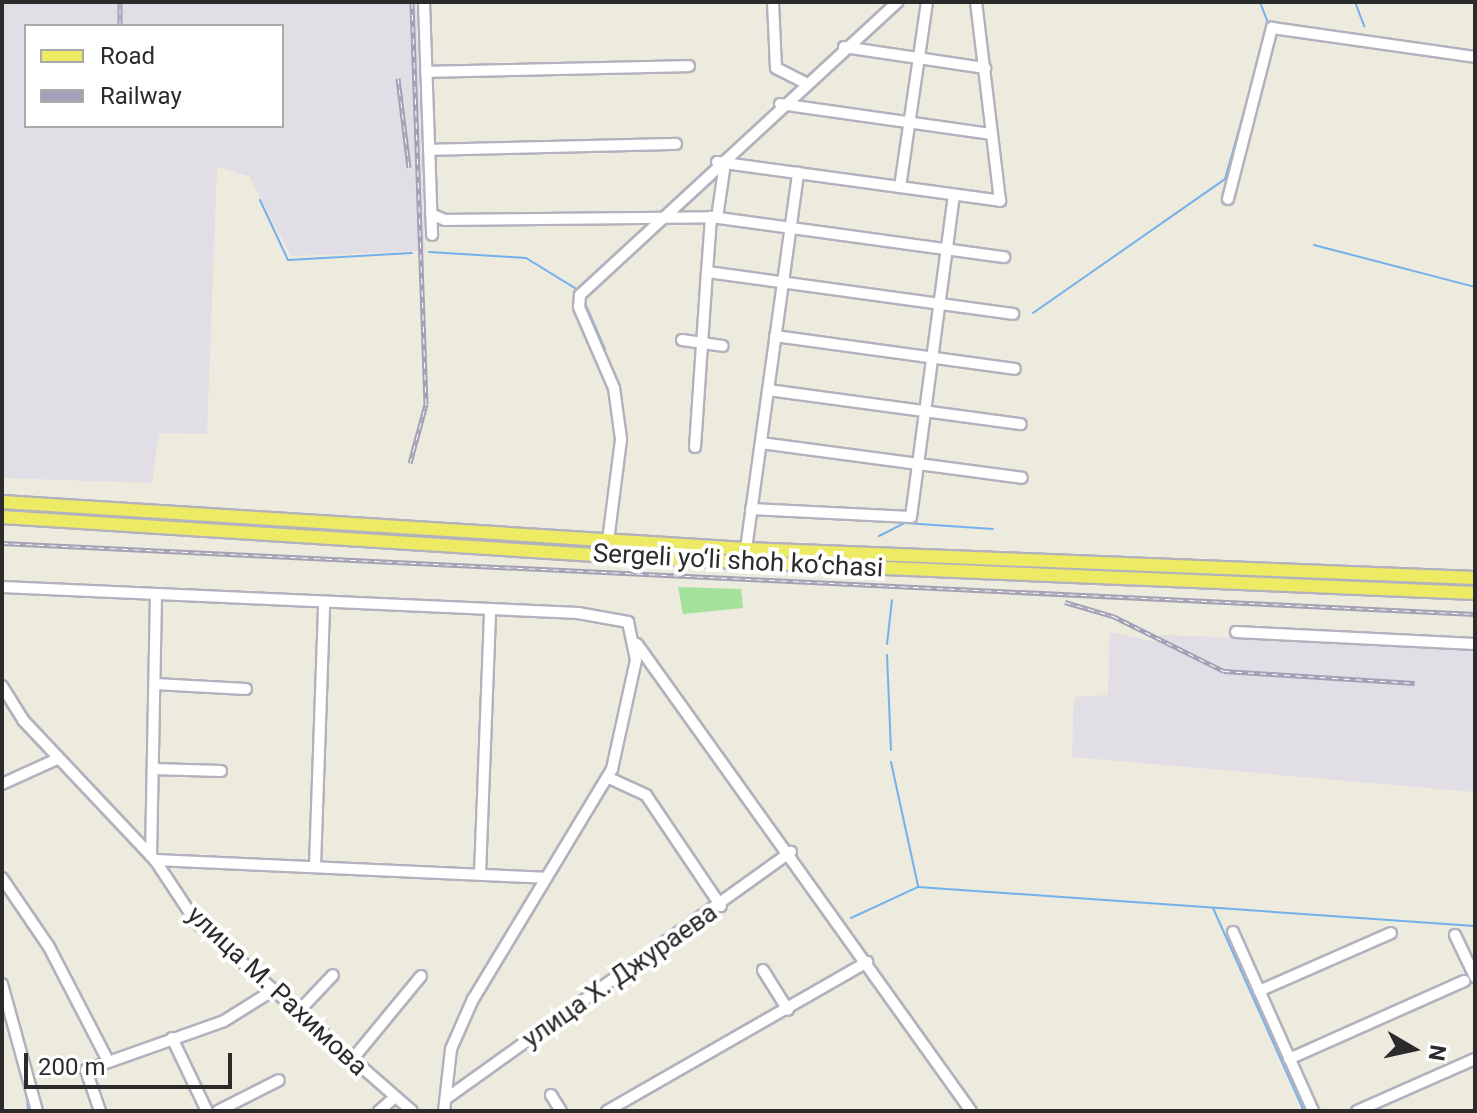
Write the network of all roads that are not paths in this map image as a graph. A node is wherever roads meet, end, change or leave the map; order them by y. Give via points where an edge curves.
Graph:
1 (424, 2) edge
2 (773, 2) edge
3 (897, 2) edge
4 (927, 2) edge
5 (976, 2) edge
6 (844, 47) junction
7 (1475, 57) edge
8 (919, 58) junction
9 (689, 66) dead end
10 (985, 68) junction
11 (426, 72) junction
12 (804, 82) junction
13 (780, 104) junction
14 (910, 123) junction
15 (992, 134) junction
16 (676, 144) dead end
17 (429, 150) junction
18 (721, 163) junction
19 (798, 173) junction
20 (900, 187) junction
21 (954, 195) junction
22 (1228, 199) dead end
23 (431, 214) junction
24 (664, 214) junction
25 (714, 218) junction
26 (790, 228) junction
27 (432, 235) dead end
28 (947, 249) junction
29 (1004, 257) dead end
30 (707, 272) junction
31 (783, 282) junction
32 (939, 304) junction
33 (1013, 314) dead end
34 (775, 336) junction
35 (682, 340) dead end
36 (699, 342) junction
37 (723, 346) dead end
38 (932, 357) junction
39 (1015, 369) dead end
40 (768, 390) junction
41 (925, 411) junction
42 (1021, 424) dead end
43 (761, 443) junction
44 (695, 447) dead end
45 (918, 464) junction
46 (1022, 478) dead end
47 (2, 502) edge
48 (751, 509) junction
49 (2, 517) edge
50 (608, 541) junction
51 (746, 549) junction
52 (1475, 578) edge
53 (2, 587) edge
54 (1475, 593) edge
55 (156, 595) junction
56 (324, 603) junction
57 (490, 609) junction
58 (1236, 632) dead end
59 (637, 644) junction
60 (1475, 644) edge
61 (155, 684) junction
62 (2, 686) edge
63 (246, 689) dead end
64 (57, 759) junction
65 (153, 769) junction
66 (221, 771) dead end
67 (609, 778) junction
68 (2, 784) edge
69 (791, 852) junction
70 (153, 858) junction
71 (315, 866) junction
72 (480, 874) junction
73 (2, 878) edge
74 (545, 878) junction
75 (721, 906) junction
76 (1233, 932) dead end
77 (1391, 933) dead end
78 (1455, 935) dead end
79 (867, 962) junction
80 (763, 970) dead end
81 (333, 975) dead end
82 (421, 976) dead end
83 (1475, 977) edge
84 (1464, 981) dead end
85 (2, 984) edge
86 (272, 991) junction
87 (1259, 991) junction
88 (788, 1010) junction
89 (297, 1013) junction
90 (172, 1038) junction
91 (1289, 1059) junction
92 (1475, 1059) edge
93 (108, 1061) junction
94 (351, 1061) junction
95 (279, 1080) dead end
96 (551, 1095) dead end
97 (395, 1097) junction
98 (447, 1098) junction
99 (98, 1108) edge
100 (37, 1111) edge
101 (84, 1111) edge
102 (207, 1111) edge
103 (218, 1111) edge
104 (379, 1111) edge
105 (412, 1111) edge
106 (444, 1111) edge
107 (561, 1111) edge
108 (607, 1111) edge
109 (971, 1111) edge
110 (1313, 1111) edge
111 (1357, 1111) edge

1 - 11 street
2 - 12 street via 776,68
3 - 6 street
4 - 8 street
5 - 10 street
6 - 8 street
6 - 12 street
7 - 22 street via 1272,28
8 - 10 street
8 - 14 street
9 - 11 street
10 - 15 street
11 - 17 street
12 - 13 street
13 - 14 street
13 - 18 street
14 - 15 street
14 - 20 street
15 - 21 street via 1000,201
16 - 17 street
17 - 23 street
18 - 19 street
18 - 24 street
18 - 25 street
19 - 20 street
19 - 26 street
20 - 21 street
21 - 28 street
23 - 24 street via 445,220
23 - 27 street
24 - 25 street
24 - 50 street via 581,296 614,388 621,439
25 - 26 street
25 - 30 street
26 - 28 street
26 - 31 street
28 - 29 street
28 - 32 street
30 - 31 street
30 - 36 street
31 - 32 street
31 - 34 street
32 - 33 street
32 - 38 street
34 - 38 street
34 - 40 street
35 - 36 street
36 - 37 street
36 - 44 street
38 - 39 street
38 - 41 street
40 - 41 street
40 - 43 street
41 - 42 street
41 - 45 street
43 - 45 street
43 - 48 street
45 - 46 street
45 - 48 street via 911,517
47 - 50 main road, Sergeli yo‘li shoh ko‘chasi
48 - 51 street
49 - 54 main road, Sergeli yo‘li shoh ko‘chasi via 656,559
50 - 51 main road, Sergeli yo‘li shoh ko‘chasi
51 - 52 main road, Sergeli yo‘li shoh ko‘chasi
53 - 55 street
55 - 56 street
55 - 61 street
56 - 57 street
56 - 71 street
57 - 59 street via 618,617
57 - 72 street
58 - 60 street
59 - 67 street
59 - 69 street
61 - 63 street
61 - 65 street
62 - 64 street, улица М. Рахимова
64 - 68 street
64 - 70 street, улица М. Рахимова
65 - 66 street
65 - 70 street
67 - 74 street
67 - 75 street via 646,795
69 - 75 street, улица Х. Джураева
69 - 79 street
70 - 71 street, улица М. Рахимова
70 - 86 street, улица М. Рахимова via 190,915
71 - 72 street, улица М. Рахимова
72 - 74 street, улица М. Рахимова
73 - 93 street via 49,947 84,1026 93,1023
74 - 98 street via 461,1024 446,1067
75 - 98 street, улица Х. Джураева
76 - 87 street
77 - 87 street
78 - 83 street
79 - 88 street
79 - 109 street
80 - 88 street
81 - 89 street
82 - 94 street
84 - 91 street
85 - 100 street
86 - 89 street, улица М. Рахимова
86 - 90 street via 258,1006
87 - 91 street
88 - 108 street
89 - 94 street, улица М. Рахимова
90 - 93 street
90 - 102 street
91 - 110 street
92 - 111 street
93 - 99 street via 84,1073
94 - 97 street, улица М. Рахимова
95 - 103 street
96 - 107 street
97 - 104 street
97 - 105 street, улица М. Рахимова
98 - 106 street
99 - 101 street

